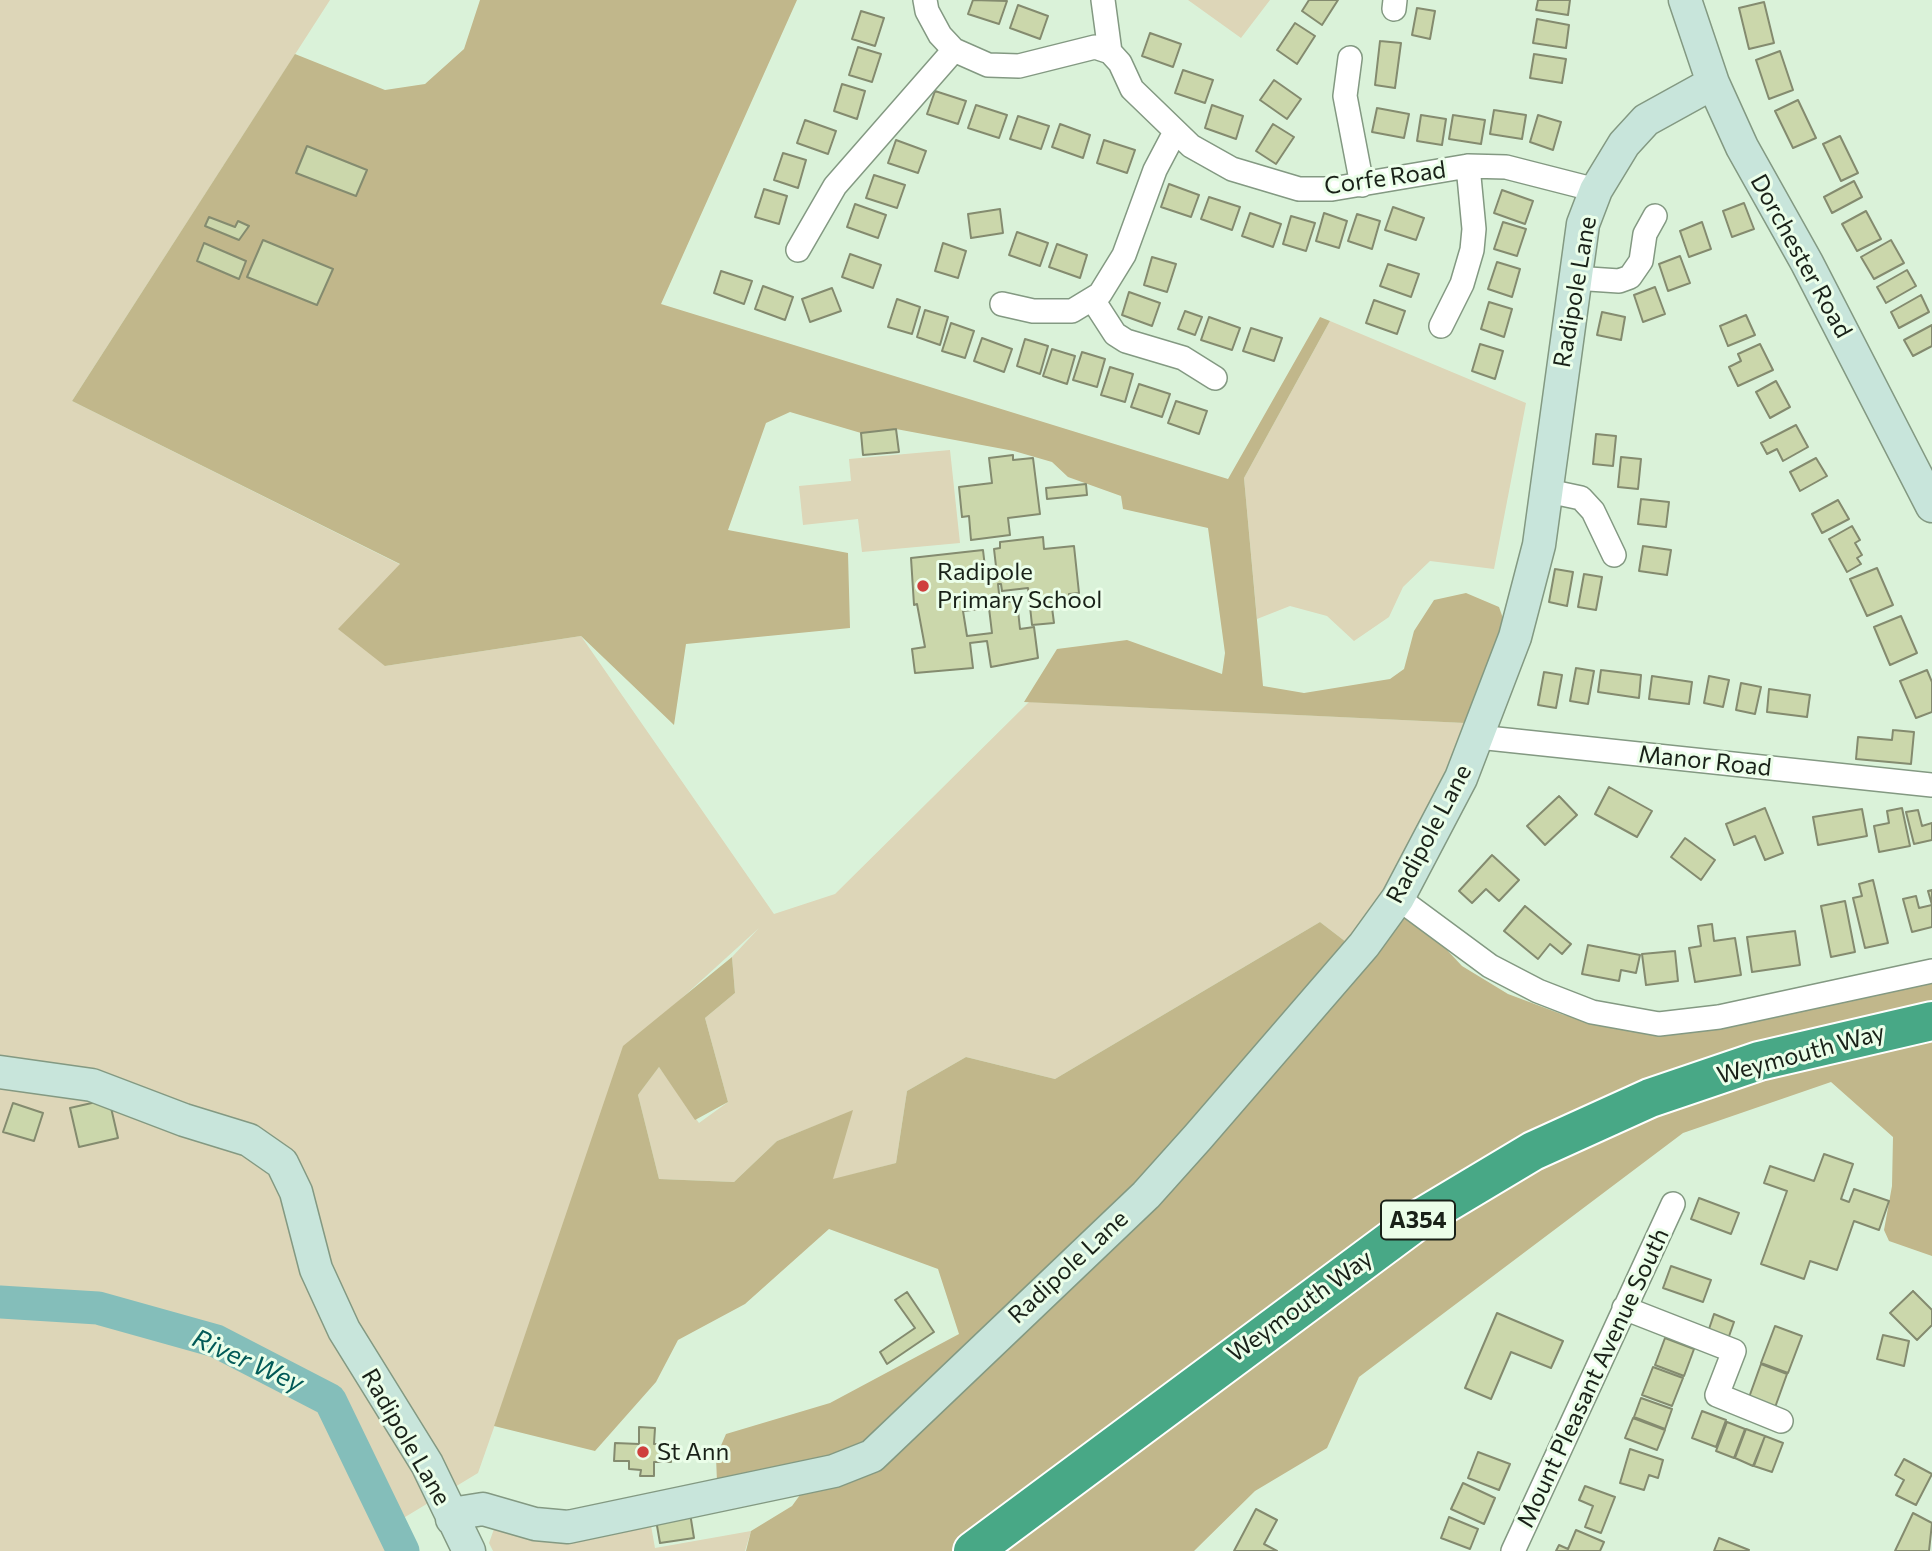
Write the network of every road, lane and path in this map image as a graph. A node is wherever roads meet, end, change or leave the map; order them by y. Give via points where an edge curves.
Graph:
1 (925, 0) edge
2 (1102, 0) edge
3 (1685, 0) edge
4 (954, 50) junction
5 (1110, 52) junction
6 (1350, 58) dead end
7 (1713, 83) junction
8 (1175, 132) junction
9 (1468, 166) junction
10 (1362, 185) junction
11 (1595, 190) junction
12 (1655, 216) dead end
13 (798, 250) dead end
14 (1574, 278) junction
15 (1093, 300) junction
16 (1002, 304) dead end
17 (1441, 326) dead end
18 (1215, 378) dead end
19 (1548, 491) junction
20 (1932, 506) edge
21 (1615, 555) dead end
22 (1478, 737) junction
23 (1932, 785) edge
24 (1398, 898) junction
25 (1932, 971) edge
26 (1932, 1021) edge
27 (0, 1072) edge
28 (1673, 1204) dead end
29 (1623, 1307) junction
30 (1782, 1420) dead end
31 (452, 1518) junction
32 (469, 1551) edge
33 (973, 1551) edge
34 (1513, 1551) edge

1 - 4 street via 936,29
2 - 5 street, Corfe Road
3 - 7 street, Dorchester Road
4 - 5 street via 1004,67 1094,47
4 - 13 street via 835,186
5 - 8 street, Corfe Road via 1132,89
6 - 10 street via 1345,96
7 - 11 street, Radipole Lane via 1646,120 1624,144
7 - 20 street, Dorchester Road
8 - 10 street, Corfe Road via 1207,157 1266,181 1299,189
8 - 15 street via 1155,170 1124,255
9 - 10 street, Corfe Road
9 - 11 street, Corfe Road via 1506,167
9 - 17 street via 1472,250 1462,284
11 - 14 street, Radipole Lane via 1583,224
12 - 14 street via 1645,234 1641,261 1630,277 1619,281
14 - 19 street, Radipole Lane
15 - 16 street via 1072,311 1033,311
15 - 18 street via 1115,334 1183,358
19 - 21 street via 1581,498 1593,511
19 - 22 street, Radipole Lane via 1516,637
22 - 23 street, Manor Road
22 - 24 street, Radipole Lane via 1446,810
24 - 25 street via 1490,966 1538,991 1592,1012 1659,1024 1719,1017
24 - 31 street, Radipole Lane via 1364,945 1146,1195 872,1456 834,1471 568,1527 526,1522 483,1509
26 - 33 highway, Weymouth Way / A354 via 1759,1061 1650,1098 1533,1151 1398,1234
27 - 31 street, Radipole Lane via 92,1085 249,1140 282,1163 296,1192 316,1269 344,1330 427,1464
28 - 29 street, Mount Pleasant Avenue South
29 - 30 street via 1734,1351 1717,1395
29 - 34 street, Mount Pleasant Avenue South
31 - 32 street

